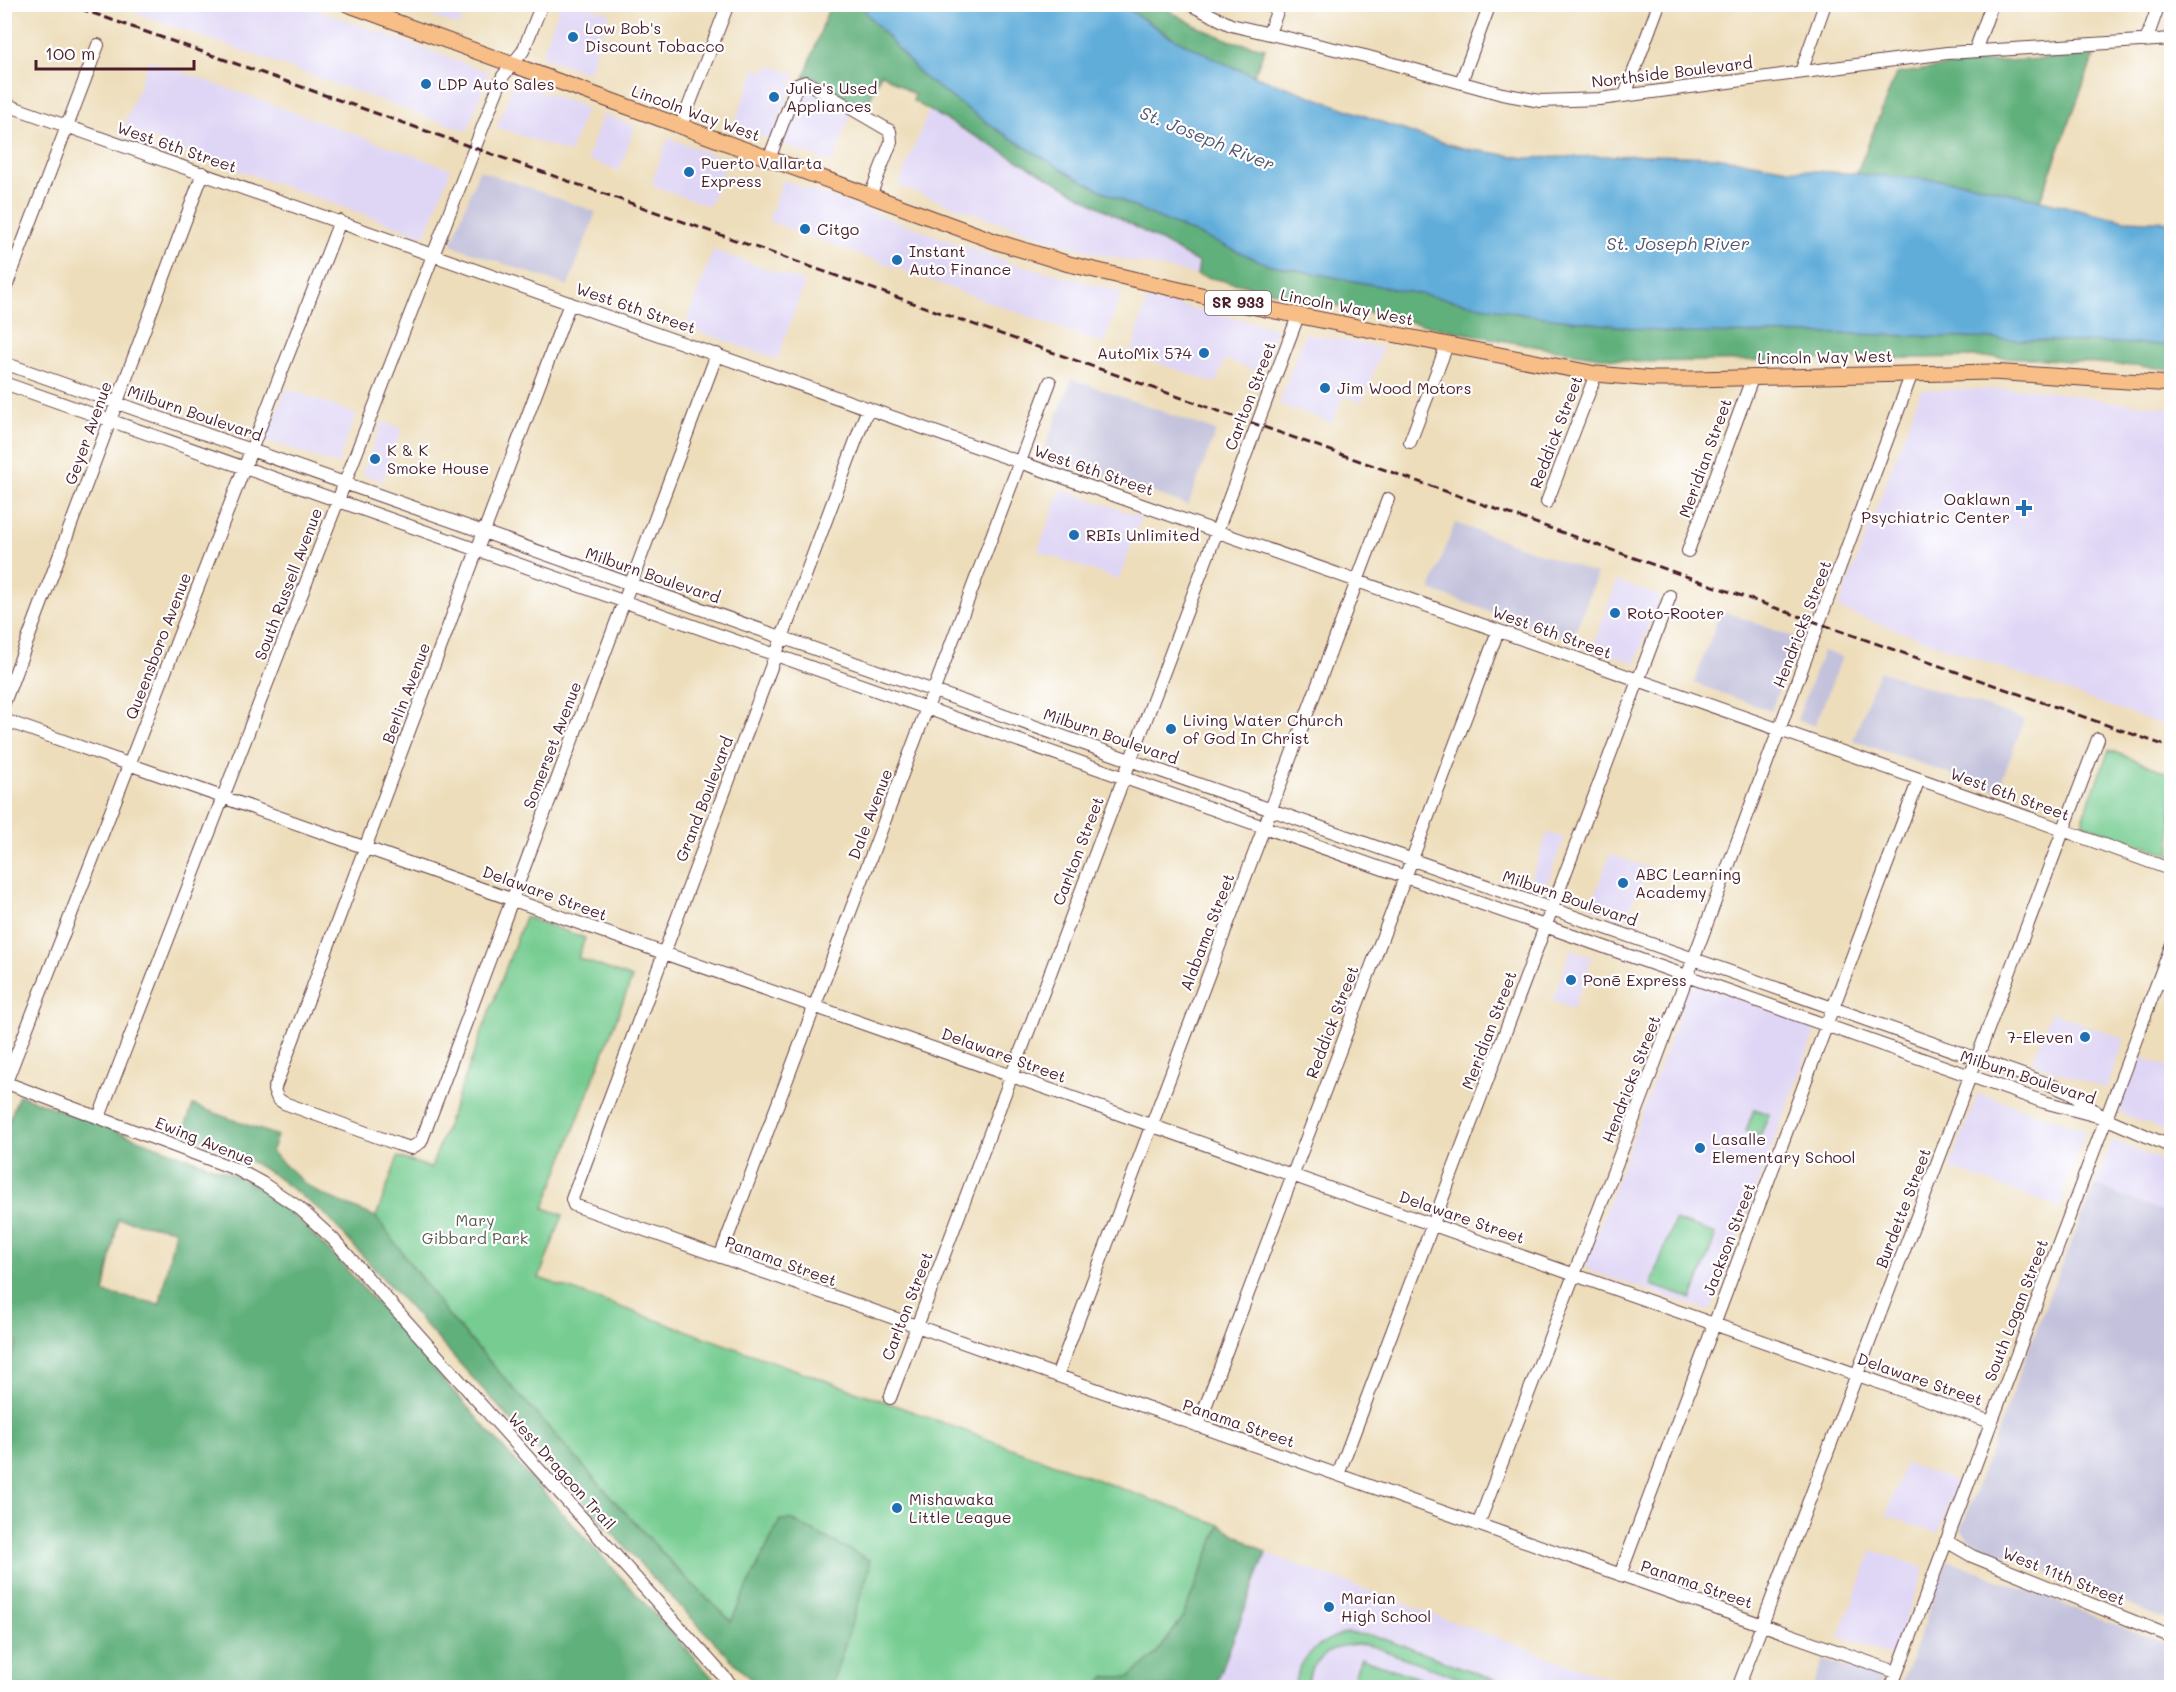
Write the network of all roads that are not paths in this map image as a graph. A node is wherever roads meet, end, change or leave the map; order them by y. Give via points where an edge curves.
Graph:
1 (347, 4) edge
2 (542, 4) edge
3 (728, 4) edge
4 (1190, 4) edge
5 (1280, 4) edge
6 (1490, 4) edge
7 (1659, 4) edge
8 (1825, 4) edge
9 (1992, 4) edge
10 (2159, 4) edge
11 (1269, 33) junction
12 (2172, 39) edge
13 (2145, 41) junction
14 (98, 45) dead end
15 (1975, 51) junction
16 (512, 65) junction
17 (1801, 72) junction
18 (1461, 82) junction
19 (1625, 95) junction
20 (4, 104) edge
21 (67, 125) junction
22 (681, 126) junction
23 (769, 159) junction
24 (203, 173) junction
25 (870, 196) junction
26 (340, 221) junction
27 (433, 255) junction
28 (4, 292) edge
29 (570, 303) junction
30 (1298, 316) junction
31 (1447, 345) junction
32 (717, 354) junction
33 (4, 363) edge
34 (1912, 373) junction
35 (1596, 374) junction
36 (1753, 376) junction
37 (1050, 382) dead end
38 (4, 383) edge
39 (2172, 384) edge
40 (117, 403) junction
41 (868, 408) junction
42 (111, 420) junction
43 (1410, 442) dead end
44 (251, 450) junction
45 (1020, 462) junction
46 (245, 467) junction
47 (345, 483) junction
48 (1388, 499) dead end
49 (339, 500) junction
50 (1547, 502) dead end
51 (1216, 531) junction
52 (483, 532) junction
53 (477, 550) junction
54 (1688, 551) dead end
55 (1358, 580) junction
56 (630, 584) junction
57 (1670, 596) dead end
58 (624, 602) junction
59 (1498, 631) junction
60 (783, 638) junction
61 (776, 655) junction
62 (1638, 680) junction
63 (934, 691) junction
64 (4, 703) edge
65 (927, 708) junction
66 (4, 720) edge
67 (1779, 730) junction
68 (2098, 739) dead end
69 (1130, 760) junction
70 (129, 764) junction
71 (1124, 778) junction
72 (1920, 780) junction
73 (224, 797) junction
74 (1271, 810) junction
75 (1264, 827) junction
76 (2064, 831) junction
77 (365, 847) junction
78 (1411, 860) junction
79 (2172, 870) edge
80 (1404, 877) junction
81 (512, 899) junction
82 (1553, 909) junction
83 (1546, 927) junction
84 (2172, 944) edge
85 (664, 953) junction
86 (1693, 959) junction
87 (1687, 976) junction
88 (2158, 981) junction
89 (2172, 986) edge
90 (815, 1006) junction
91 (1833, 1008) junction
92 (1827, 1026) junction
93 (1977, 1059) junction
94 (1011, 1075) junction
95 (1970, 1077) junction
96 (5, 1082) edge
97 (99, 1117) junction
98 (2105, 1118) junction
99 (1152, 1125) junction
100 (417, 1146) joint
101 (2172, 1147) edge
102 (1292, 1175) junction
103 (572, 1202) joint
104 (1433, 1224) junction
105 (720, 1257) junction
106 (1573, 1274) junction
107 (366, 1276) joint
108 (1714, 1323) junction
109 (916, 1327) junction
110 (1857, 1375) junction
111 (1057, 1376) junction
112 (890, 1398) dead end
113 (1991, 1422) junction
114 (1198, 1426) junction
115 (1338, 1475) junction
116 (1478, 1525) junction
117 (1946, 1541) junction
118 (1620, 1575) junction
119 (1762, 1624) junction
120 (2172, 1637) edge
121 (1896, 1672) junction
122 (734, 1688) edge
123 (1738, 1688) edge
124 (1891, 1688) edge

1 - 16 main road, Lincoln Way West / SR 933
2 - 16 street, South Russell Avenue via 524,51
3 - 22 street
4 - 11 street, Northside Boulevard via 1231,25
5 - 11 street
6 - 18 street
7 - 19 street
8 - 17 street
9 - 15 street
10 - 13 street
11 - 18 street, Northside Boulevard
12 - 13 street, Northside Boulevard
13 - 15 street, Northside Boulevard
14 - 21 street
15 - 17 street, Northside Boulevard
16 - 22 main road, Lincoln Way West / SR 933
16 - 27 street, South Russell Avenue via 497,90
17 - 19 street, Northside Boulevard
18 - 19 street, Northside Boulevard via 1540,101
20 - 21 street, West 6th Street
21 - 24 street, West 6th Street
21 - 28 street
22 - 23 main road, Lincoln Way West / SR 933
23 - 25 main road, Lincoln Way West / SR 933
23 - 25 street via 797,85 806,82 890,130 891,142
24 - 26 street, West 6th Street
24 - 40 street, Geyer Avenue
25 - 30 main road, Lincoln Way West / SR 933 via 1069,264
26 - 27 street, West 6th Street
26 - 44 street, Queensboro Avenue
27 - 29 street, West 6th Street
27 - 47 street, South Russell Avenue
29 - 32 street, West 6th Street
29 - 52 street, Berlin Avenue
30 - 31 main road, Lincoln Way West / SR 933
30 - 51 street, Carlton Street
31 - 35 main road, Lincoln Way West / SR 933
31 - 43 street
32 - 41 street, West 6th Street
32 - 56 street, Somerset Avenue
33 - 40 street, Milburn Boulevard
34 - 36 main road, Lincoln Way West / SR 933
34 - 39 main road, Lincoln Way West / SR 933 via 2024,373
34 - 67 street, Hendricks Street
35 - 36 main road, Lincoln Way West / SR 933 via 1653,379
35 - 50 street, Reddick Street
36 - 54 street, Meridian Street
37 - 45 street, Dale Avenue
38 - 42 street, Milburn Boulevard
40 - 42 street, Geyer Avenue
40 - 44 street, Milburn Boulevard
41 - 45 street, West 6th Street
41 - 60 street, Grand Boulevard
42 - 46 street, Milburn Boulevard
42 - 64 street, Geyer Avenue
44 - 46 street, Queensboro Avenue
44 - 47 street, Milburn Boulevard
45 - 51 street, West 6th Street
45 - 63 street, Dale Avenue
46 - 49 street, Milburn Boulevard
46 - 70 street, Queensboro Avenue
47 - 49 street, South Russell Avenue
47 - 52 street, Milburn Boulevard
48 - 55 street, Alabama Street
49 - 53 street, Milburn Boulevard
49 - 73 street, South Russell Avenue
51 - 55 street, West 6th Street
51 - 69 street, Carlton Street
52 - 53 street, Berlin Avenue
52 - 56 street, Milburn Boulevard
53 - 58 street, Milburn Boulevard
53 - 77 street, Berlin Avenue
55 - 59 street, West 6th Street
55 - 74 street, Alabama Street
56 - 58 street, Somerset Avenue
56 - 60 street, Milburn Boulevard
57 - 62 street, Meridian Street
58 - 61 street, Milburn Boulevard
58 - 81 street, Somerset Avenue
59 - 62 street, West 6th Street
59 - 78 street, Reddick Street
60 - 61 street, Grand Boulevard
60 - 63 street, Milburn Boulevard
61 - 65 street, Milburn Boulevard
61 - 85 street, Grand Boulevard
62 - 67 street, West 6th Street
62 - 82 street, Meridian Street
63 - 65 street, Dale Avenue
63 - 69 street, Milburn Boulevard
65 - 71 street, Milburn Boulevard
65 - 90 street, Dale Avenue
66 - 70 street, Delaware Street
67 - 72 street, West 6th Street
67 - 86 street, Hendricks Street
68 - 76 street, Burdette Street
69 - 71 street, Carlton Street
69 - 74 street, Milburn Boulevard
70 - 73 street, Delaware Street
70 - 96 street, Queensboro Avenue
71 - 75 street, Milburn Boulevard
71 - 94 street, Carlton Street
72 - 76 street, West 6th Street
72 - 91 street, Jackson Street
73 - 77 street, Delaware Street
73 - 97 street, South Russell Avenue
74 - 75 street, Alabama Street
74 - 78 street, Milburn Boulevard
75 - 80 street, Milburn Boulevard
75 - 99 street, Alabama Street
76 - 79 street, West 6th Street
76 - 93 street, Burdette Street
77 - 81 street, Delaware Street
77 - 100 street, Berlin Avenue via 275,1084 275,1095 332,1120 411,1148
78 - 80 street, Reddick Street
78 - 82 street, Milburn Boulevard
80 - 83 street, Milburn Boulevard
80 - 102 street, Reddick Street
81 - 85 street, Delaware Street
81 - 100 street, Somerset Avenue
82 - 83 street, Meridian Street
82 - 86 street, Milburn Boulevard
83 - 87 street, Milburn Boulevard
83 - 104 street, Meridian Street
84 - 88 street, South Logan Street
85 - 90 street, Delaware Street
85 - 103 street, Grand Boulevard
86 - 87 street, Hendricks Street
86 - 91 street, Milburn Boulevard
87 - 92 street, Milburn Boulevard
87 - 106 street, Hendricks Street
88 - 89 street
88 - 98 street, South Logan Street
90 - 94 street, Delaware Street
90 - 105 street, Dale Avenue
91 - 92 street, Jackson Street
91 - 93 street, Milburn Boulevard
92 - 95 street, Milburn Boulevard
92 - 108 street, Jackson Street
93 - 95 street, Burdette Street
93 - 98 street, Milburn Boulevard via 2070,1093
94 - 99 street, Delaware Street
94 - 109 street, Carlton Street
95 - 98 street, Milburn Boulevard
95 - 110 street, Burdette Street
96 - 97 street, Ewing Avenue
97 - 107 street, Ewing Avenue via 262,1182 314,1221
98 - 101 street
98 - 113 street, South Logan Street
99 - 102 street, Delaware Street
99 - 111 street, Alabama Street
102 - 104 street, Delaware Street
102 - 114 street, Reddick Street
103 - 105 street, Panama Street via 574,1206
104 - 106 street, Delaware Street
104 - 115 street, Meridian Street
105 - 109 street, Panama Street
106 - 108 street, Delaware Street
106 - 116 street, Hendricks Street
107 - 122 street, West Dragoon Trail
108 - 110 street, Delaware Street
108 - 118 street, Jackson Street
109 - 111 street, Panama Street
109 - 112 street, Carlton Street
110 - 113 street, Delaware Street
110 - 119 street, Burdette Street
111 - 114 street, Panama Street
113 - 117 street, South Logan Street
114 - 115 street, Panama Street
115 - 116 street, Panama Street
116 - 118 street, Panama Street
117 - 120 street, West 11th Street via 1972,1556
117 - 121 street, South Logan Street
118 - 119 street, Panama Street
119 - 121 street, Panama Street
119 - 123 street, Burdette Street
121 - 124 street, South Logan Street

